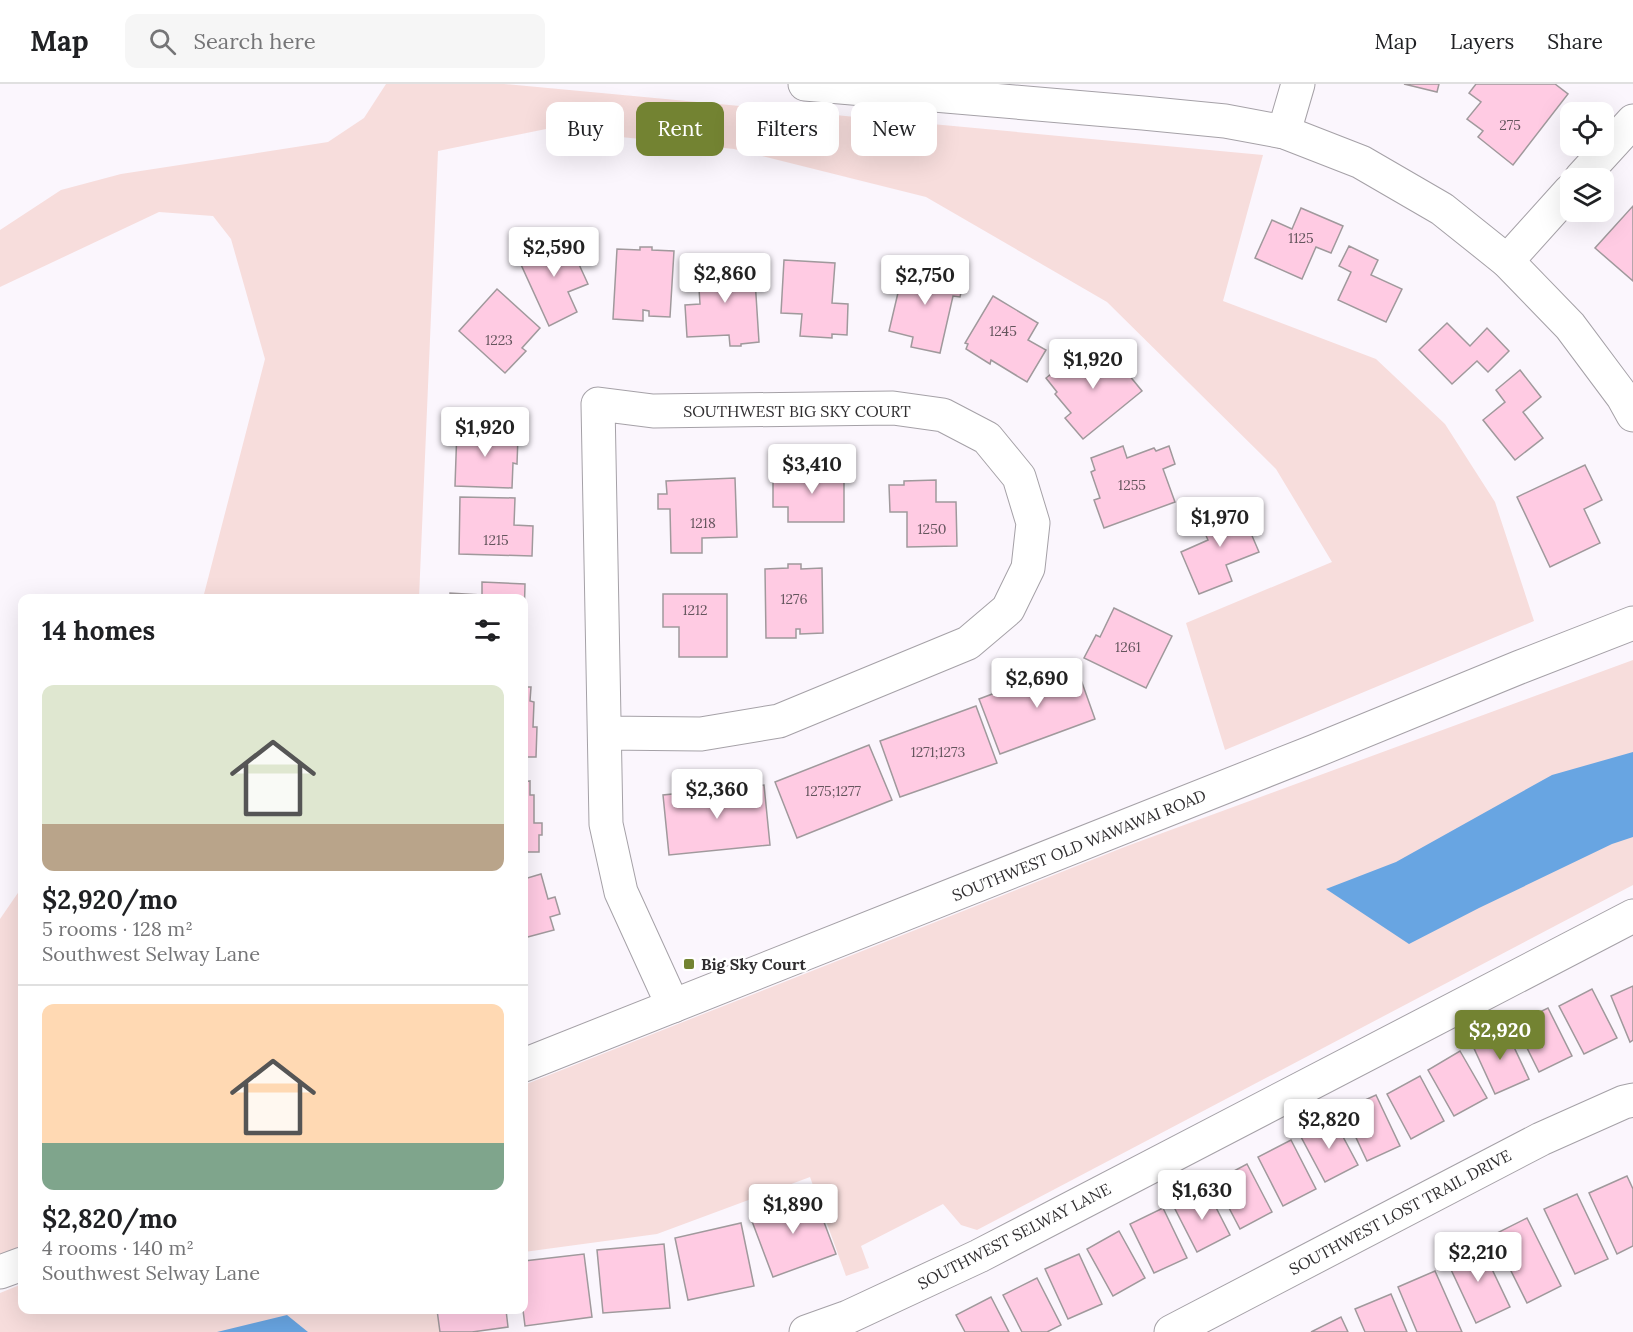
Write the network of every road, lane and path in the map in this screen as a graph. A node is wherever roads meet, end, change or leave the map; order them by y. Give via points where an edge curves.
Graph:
1 (805, 84) edge
2 (1298, 84) edge
3 (1633, 121) edge
4 (1284, 132) junction
5 (1590, 168) edge
6 (1560, 202) edge
7 (1507, 261) junction
8 (1633, 415) edge
9 (1633, 623) edge
10 (605, 733) junction
11 (1633, 916) edge
12 (673, 1006) junction
13 (528, 1063) edge
14 (1633, 1100) edge
15 (18, 1265) edge
16 (0, 1272) edge
17 (806, 1332) edge
18 (1171, 1332) edge

1 - 4 street via 1225,121
2 - 4 street
3 - 5 street
4 - 7 street via 1361,162 1442,209
6 - 7 street
7 - 8 street via 1570,326
9 - 12 street, SOUTHWEST OLD WAWAWAI ROAD
10 - 10 street, SOUTHWEST BIG SKY COURT via 598,404 652,411 893,408 943,415 987,438 1019,477 1033,523 1028,568 1008,609 968,643 779,721 701,734
10 - 12 street, SOUTHWEST BIG SKY COURT via 606,824 621,892
11 - 17 street, SOUTHWEST SELWAY LANE via 979,1256 848,1317
12 - 13 street, SOUTHWEST OLD WAWAWAI ROAD
14 - 18 street, SOUTHWEST LOST TRAIL DRIVE via 1541,1138
15 - 16 street

